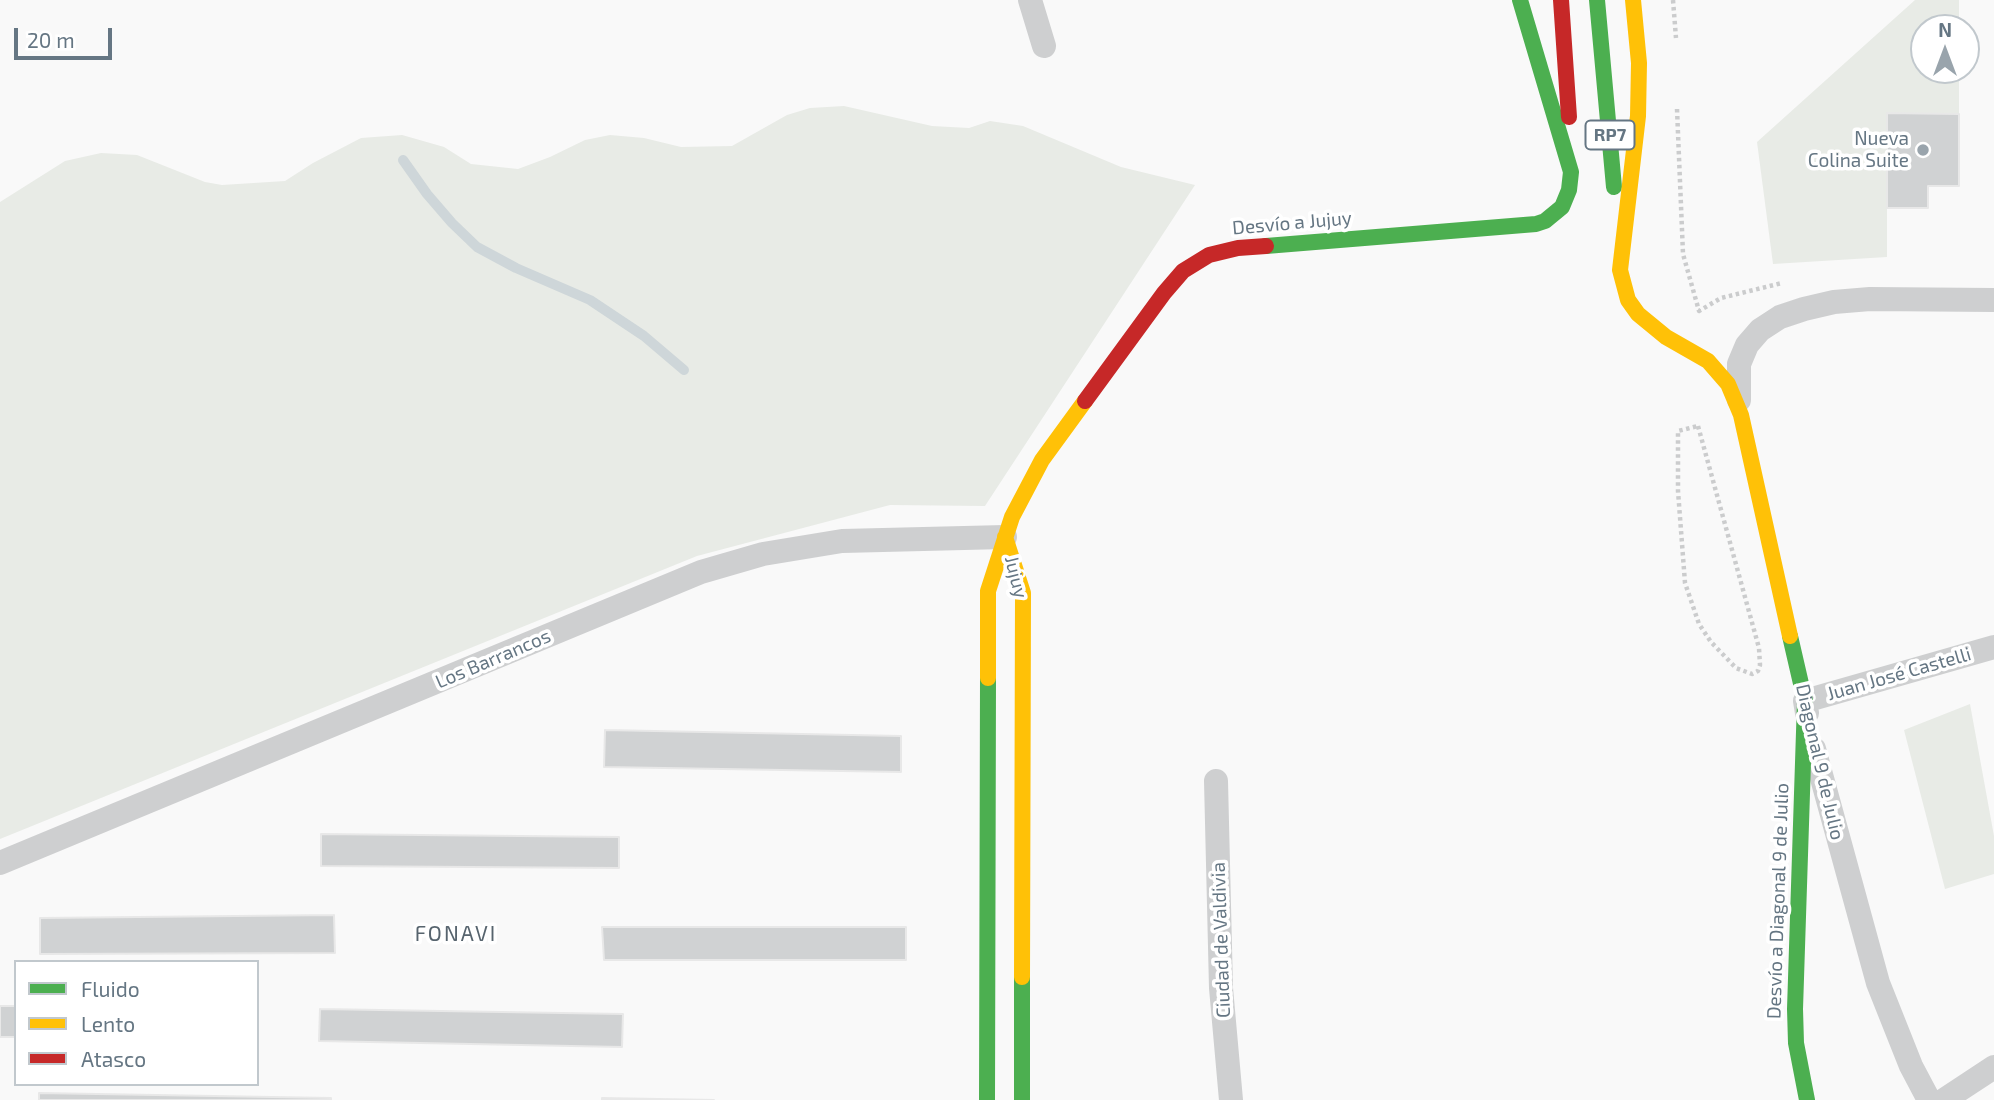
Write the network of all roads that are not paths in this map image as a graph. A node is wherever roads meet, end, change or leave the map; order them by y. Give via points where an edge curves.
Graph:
1 (1030, 0) edge
2 (1520, 0) edge
3 (1562, 0) edge
4 (1597, 0) edge
5 (1633, 0) edge
6 (1044, 46) dead end
7 (1571, 172) junction
8 (1620, 270) junction
9 (1994, 300) edge
10 (1741, 415) junction
11 (1005, 537) junction
12 (1994, 647) edge
13 (1805, 701) junction
14 (1216, 781) dead end
15 (0, 863) edge
16 (1994, 1067) edge
17 (988, 1100) edge
18 (1022, 1100) edge
19 (1231, 1100) edge
20 (1807, 1100) edge
21 (1928, 1100) edge
22 (1944, 1100) edge

1 - 6 street
2 - 7 main road
3 - 7 main road, RP7
4 - 8 main road, RP7
5 - 8 main road via 1639,106
7 - 11 main road, Desvío a Jujuy via 1562,206 1536,224 1238,248 1195,262 1164,293 1042,460
8 - 10 main road, Diagonal 9 de Julio via 1628,300 1638,314 1708,361 1728,384
9 - 10 street via 1870,299 1834,302 1780,317 1746,345 1739,364
10 - 13 main road, Diagonal 9 de Julio
11 - 15 street, Los Barrancos via 842,541 763,554 701,572
11 - 17 main road, Jujuy via 988,592
11 - 18 main road, Jujuy via 1023,593
12 - 13 street, Juan José Castelli
13 - 20 main road, Desvío a Diagonal 9 de Julio via 1795,1009
13 - 21 street, Diagonal 9 de Julio via 1865,941 1894,1027
14 - 19 street, Ciudad de Valdivia via 1220,974
16 - 22 street

